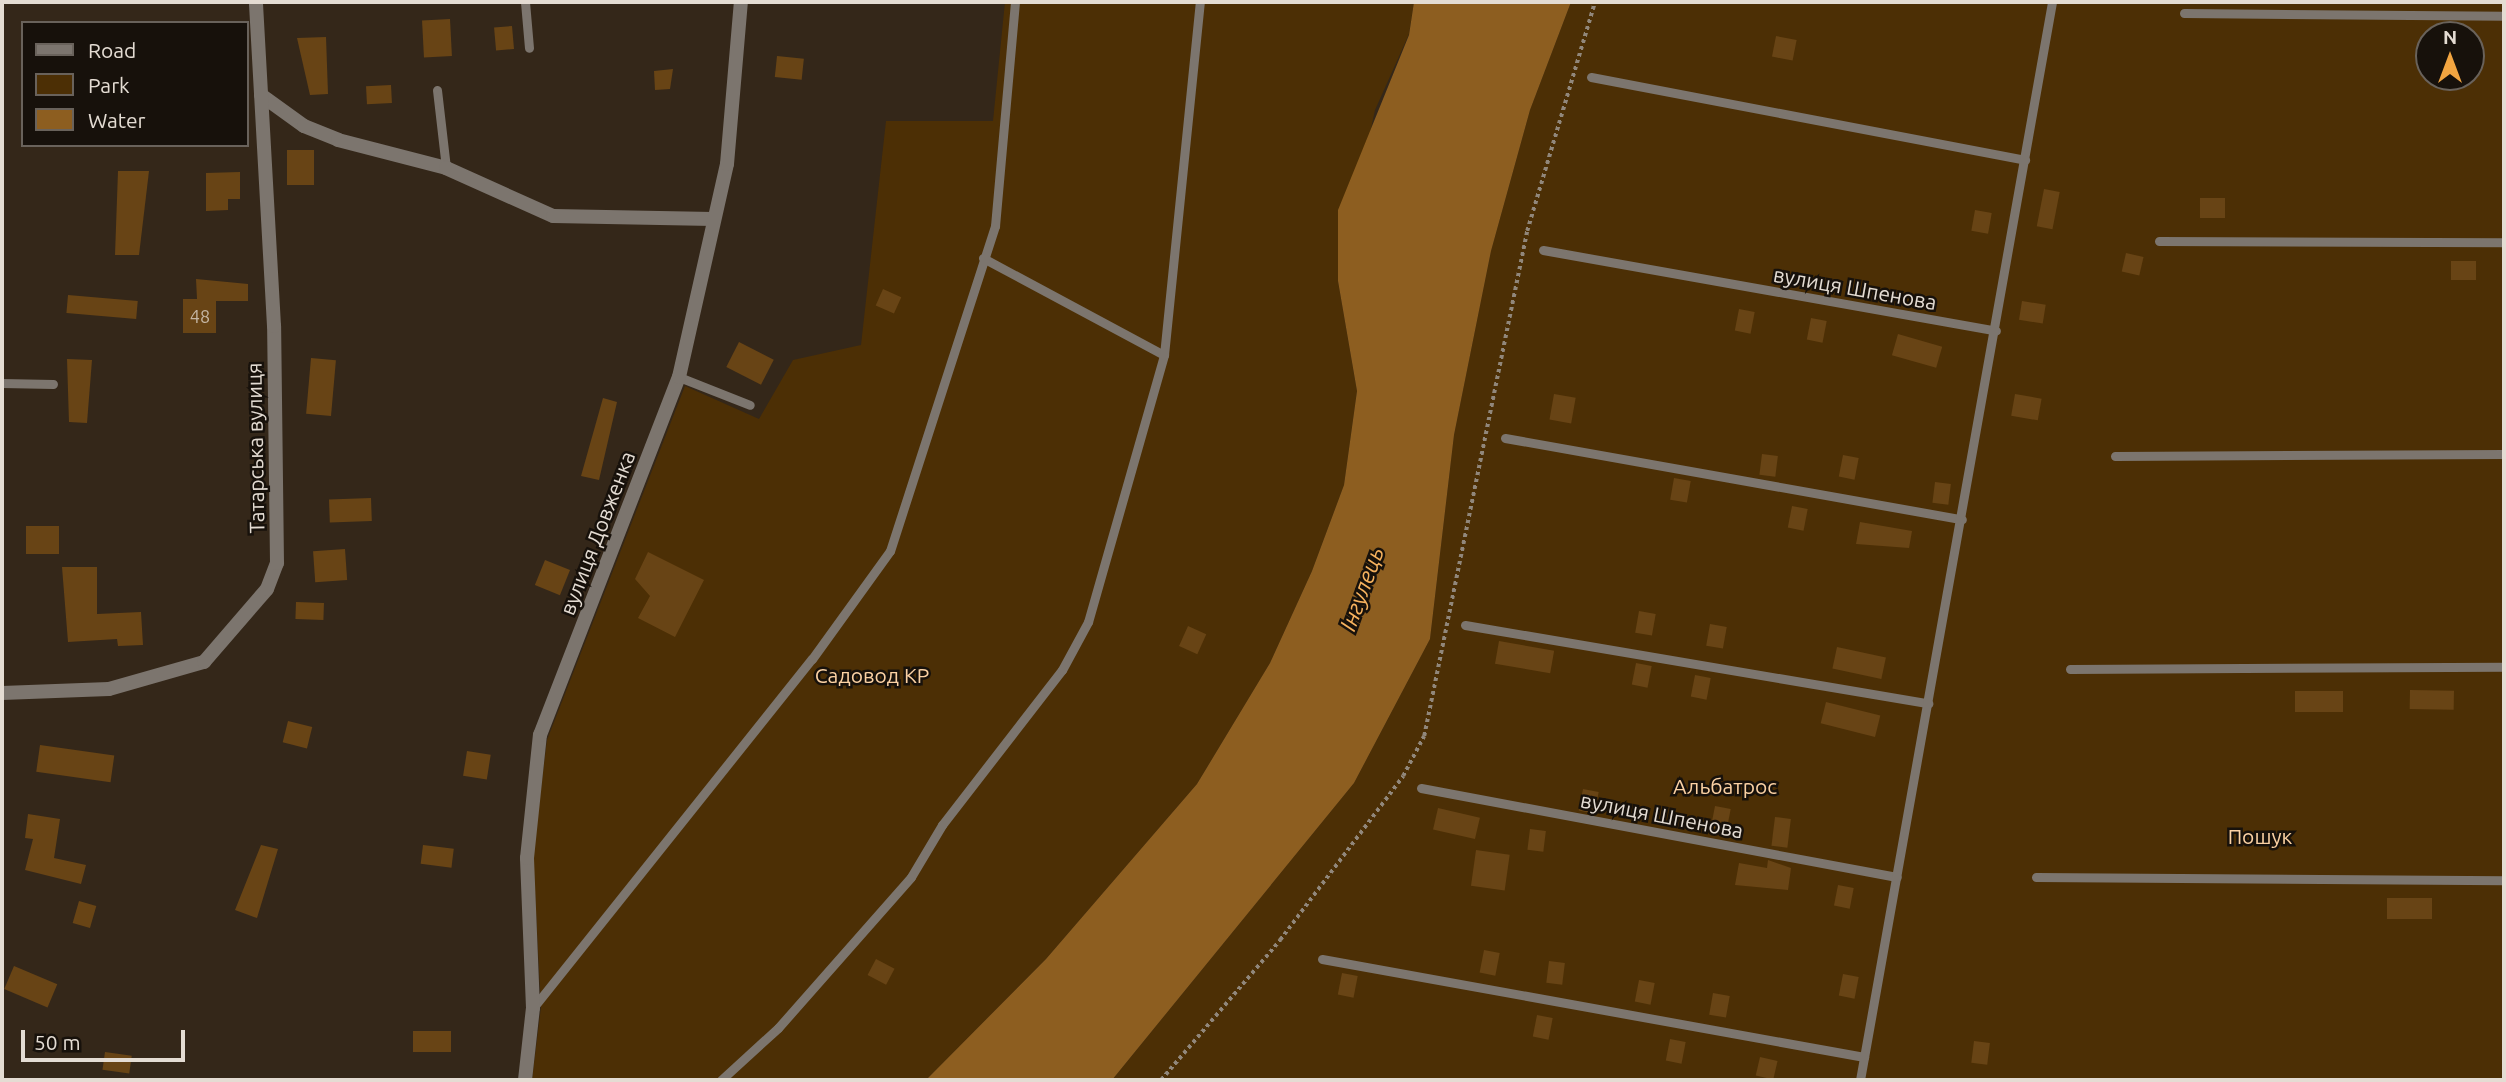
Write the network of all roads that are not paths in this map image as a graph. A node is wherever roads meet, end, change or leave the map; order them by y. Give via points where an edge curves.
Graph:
1 (256, 2) edge
2 (525, 2) edge
3 (741, 2) edge
4 (1015, 2) edge
5 (1200, 2) edge
6 (2052, 2) edge
7 (2184, 13) dead end
8 (2504, 16) edge
9 (529, 48) dead end
10 (1591, 77) dead end
11 (437, 90) dead end
12 (261, 94) junction
13 (2025, 160) junction
14 (446, 168) junction
15 (713, 219) junction
16 (2159, 241) dead end
17 (2504, 242) edge
18 (1543, 250) dead end
19 (983, 258) junction
20 (1996, 331) junction
21 (1164, 355) junction
22 (679, 377) junction
23 (2, 383) edge
24 (53, 384) dead end
25 (750, 405) dead end
26 (1505, 438) dead end
27 (2504, 454) edge
28 (2115, 456) dead end
29 (1962, 519) junction
30 (1465, 625) dead end
31 (2504, 667) edge
32 (2070, 669) dead end
33 (2, 693) edge
34 (1928, 703) junction
35 (1421, 788) dead end
36 (1897, 877) junction
37 (2036, 877) dead end
38 (2504, 880) edge
39 (1322, 958) dead end
40 (533, 1008) junction
41 (1864, 1057) junction
42 (525, 1080) edge
43 (721, 1080) edge
44 (1860, 1080) edge

1 - 12 street, Татарська вулиця
2 - 9 lane
3 - 15 street, вулиця Довженка via 727,164
4 - 19 lane via 995,226
5 - 21 lane
6 - 13 lane
7 - 8 lane
10 - 13 lane
11 - 14 lane
12 - 14 street via 304,126 338,140
12 - 33 street, Татарська вулиця via 279,486 277,563 267,589 204,662 108,690
13 - 20 lane
14 - 15 street via 553,216 635,222
15 - 22 street, вулиця Довженка
16 - 17 lane
18 - 20 lane, вулиця Шпенова
19 - 21 lane
19 - 40 lane via 890,551 812,659
20 - 29 lane
21 - 43 lane via 1110,562 1062,670 856,944
22 - 25 lane
22 - 40 street, вулиця Довженка via 540,735 527,858
23 - 24 lane
26 - 29 lane
27 - 28 lane
29 - 34 lane
30 - 34 lane
31 - 32 lane
34 - 36 lane
35 - 36 lane, вулиця Шпенова
36 - 41 lane
37 - 38 lane
39 - 41 lane
40 - 42 street, вулиця Довженка
41 - 44 lane

